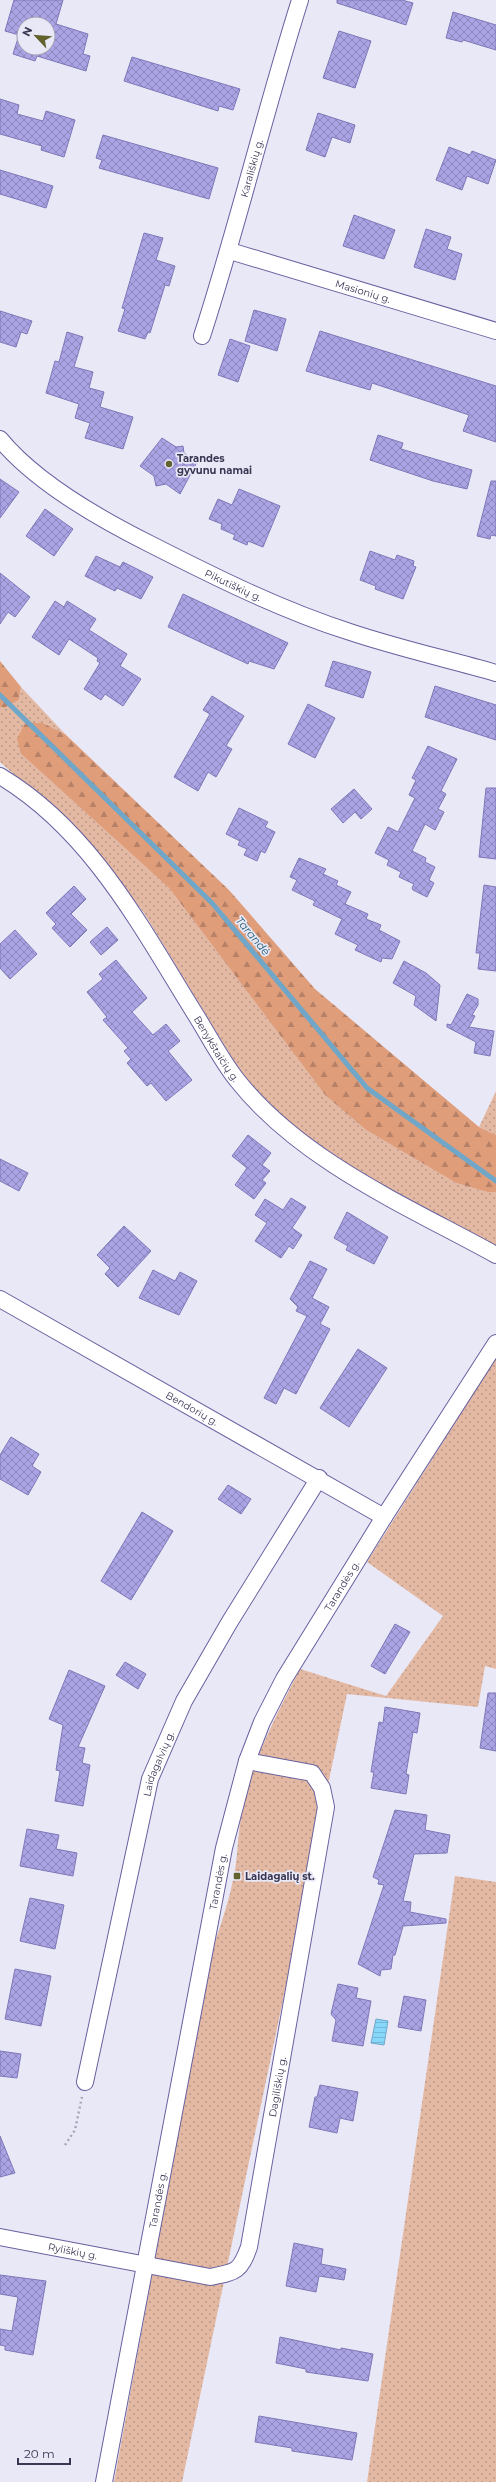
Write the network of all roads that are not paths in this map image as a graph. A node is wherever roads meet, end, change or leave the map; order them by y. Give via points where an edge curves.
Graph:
1 (300, 0) edge
2 (230, 251) junction
3 (496, 331) edge
4 (202, 336) dead end
5 (0, 439) edge
6 (496, 673) edge
7 (0, 776) edge
8 (496, 1255) edge
9 (0, 1299) edge
10 (496, 1343) edge
11 (319, 1478) junction
12 (384, 1517) junction
13 (247, 1761) junction
14 (85, 2082) road end
15 (0, 2237) edge
16 (146, 2263) junction
17 (104, 2482) edge

1 - 2 street, Karališkių g. via 272,91
2 - 3 street, Masionių g.
2 - 4 street, Karališkių g.
5 - 6 street, Pikutiškių g. via 51,485 105,521 233,586 349,632
7 - 8 street, Benykštaičių g. via 48,811 90,853 123,898 236,1080 285,1131 322,1159
9 - 11 street, Bendorių g.
10 - 12 street, Tarandės g.
11 - 12 street, Bendorių g.
11 - 14 street, Laidagalvių g. via 228,1623 184,1701 150,1779
12 - 13 street, Tarandės g. via 284,1679 262,1722
13 - 16 street, Tarandės g. via 224,1848
13 - 16 street, Dagiliškių g. via 312,1773 322,1788 326,1807 249,2247 242,2265 230,2273 210,2277
15 - 16 street, Ryliškių g.
16 - 17 street, Tarandės g.

